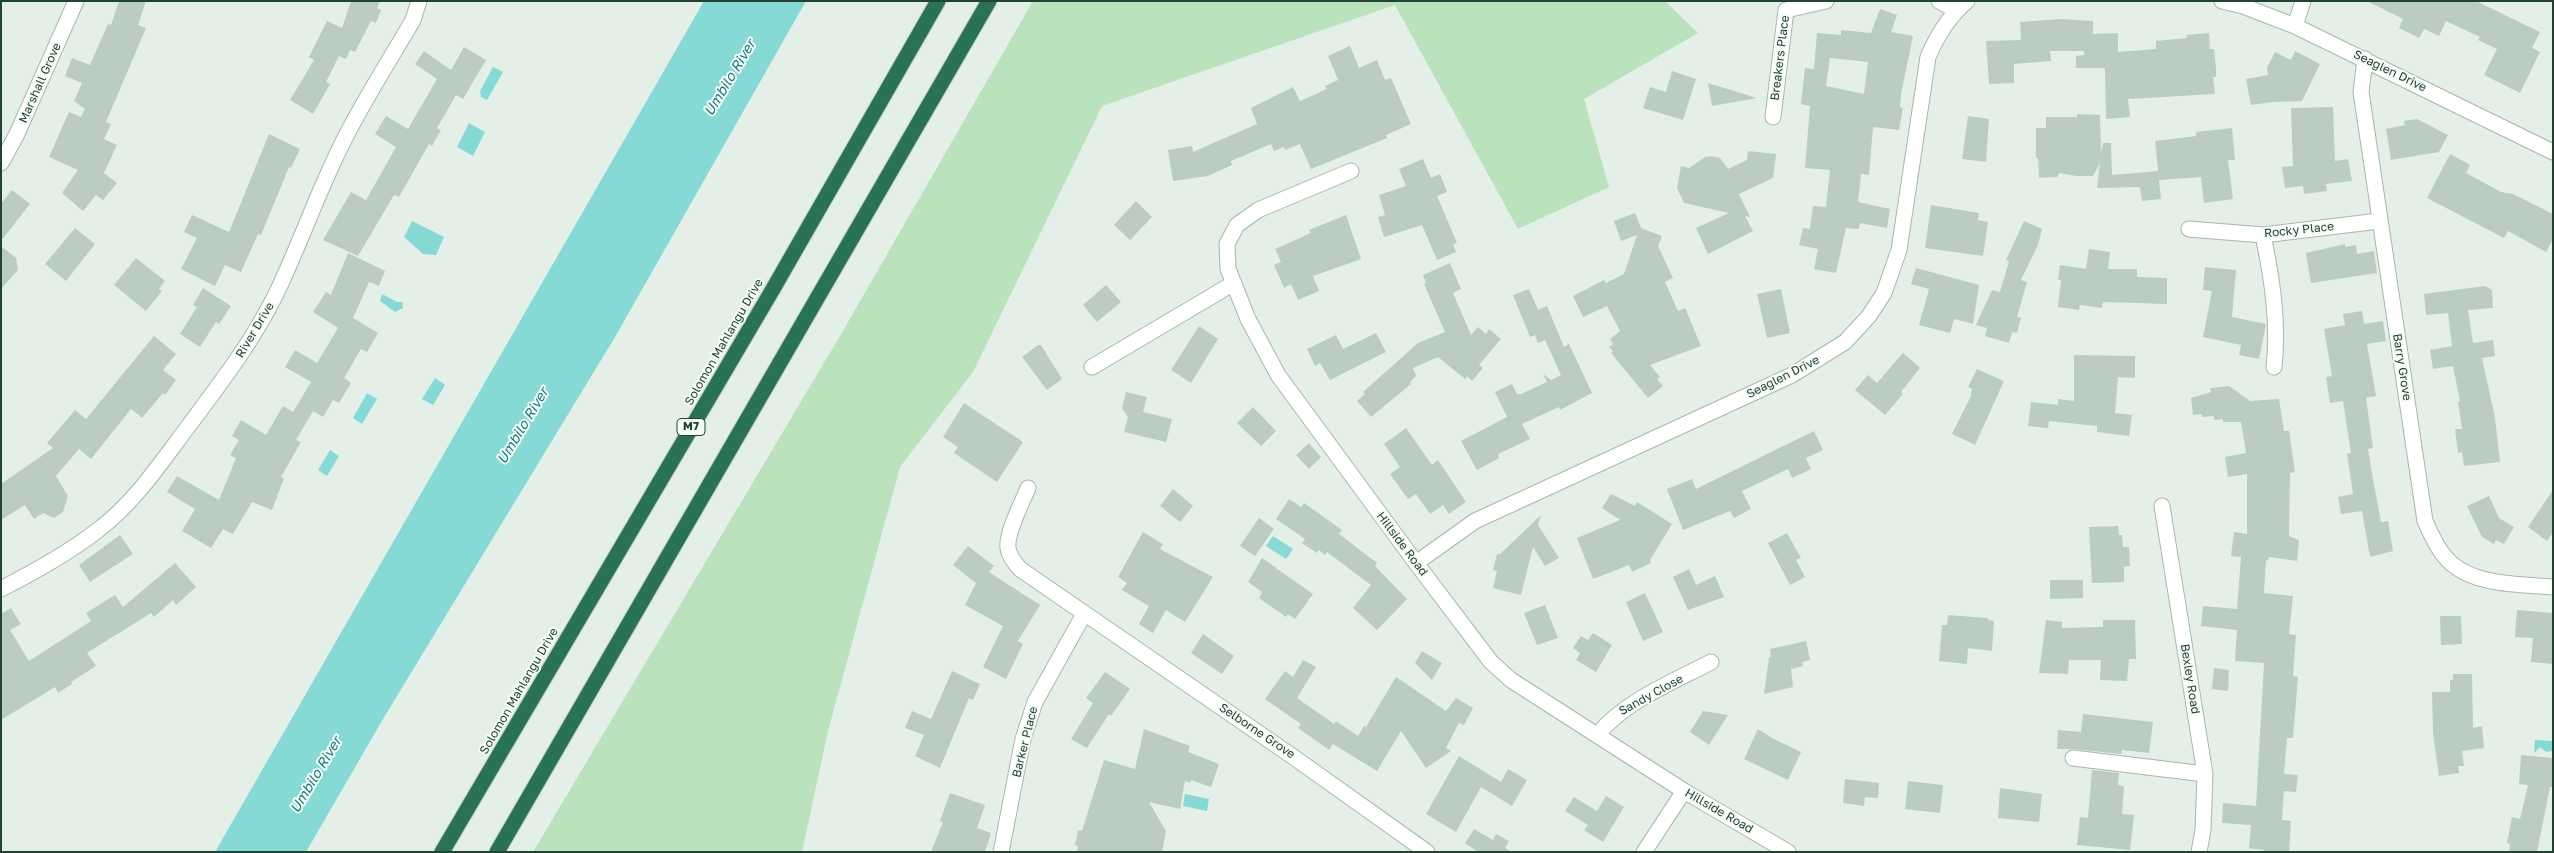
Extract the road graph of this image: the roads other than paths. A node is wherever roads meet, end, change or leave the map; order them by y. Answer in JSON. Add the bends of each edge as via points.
{"nodes":[{"id":1,"x":76,"y":1,"type":"edge"},
{"id":2,"x":419,"y":1,"type":"edge"},
{"id":3,"x":938,"y":1,"type":"edge"},
{"id":4,"x":989,"y":1,"type":"edge"},
{"id":5,"x":1826,"y":1,"type":"edge"},
{"id":6,"x":1939,"y":1,"type":"edge"},
{"id":7,"x":2222,"y":1,"type":"edge"},
{"id":8,"x":2303,"y":1,"type":"edge"},
{"id":9,"x":1962,"y":6,"type":"edge"},
{"id":10,"x":2295,"y":26,"type":"junction"},
{"id":11,"x":2365,"y":59,"type":"junction"},
{"id":12,"x":1773,"y":117,"type":"dead end"},
{"id":13,"x":2552,"y":147,"type":"edge"},
{"id":14,"x":1,"y":163,"type":"edge"},
{"id":15,"x":1351,"y":171,"type":"dead end"},
{"id":16,"x":2379,"y":221,"type":"junction"},
{"id":17,"x":2189,"y":229,"type":"dead end"},
{"id":18,"x":2264,"y":235,"type":"junction"},
{"id":19,"x":1234,"y":283,"type":"junction"},
{"id":20,"x":1092,"y":366,"type":"dead end"},
{"id":21,"x":2274,"y":367,"type":"dead end"},
{"id":22,"x":1028,"y":488,"type":"dead end"},
{"id":23,"x":2162,"y":506,"type":"dead end"},
{"id":24,"x":1416,"y":564,"type":"junction"},
{"id":25,"x":2553,"y":587,"type":"edge"},
{"id":26,"x":1,"y":589,"type":"edge"},
{"id":27,"x":1084,"y":614,"type":"junction"},
{"id":28,"x":1711,"y":662,"type":"dead end"},
{"id":29,"x":1598,"y":734,"type":"junction"},
{"id":30,"x":2072,"y":758,"type":"dead end"},
{"id":31,"x":2204,"y":774,"type":"junction"},
{"id":32,"x":1684,"y":791,"type":"junction"},
{"id":33,"x":442,"y":852,"type":"edge"},
{"id":34,"x":497,"y":852,"type":"edge"},
{"id":35,"x":1001,"y":852,"type":"edge"},
{"id":36,"x":1427,"y":852,"type":"edge"},
{"id":37,"x":1644,"y":852,"type":"edge"},
{"id":38,"x":1788,"y":852,"type":"edge"},
{"id":39,"x":2199,"y":852,"type":"edge"}],
"edges":[{"from":1,"to":14,"type":"street","name":"Marshall Grove"},
{"from":2,"to":26,"type":"street","name":"River Drive","via":[[413,20],[347,133],[255,336],[234,366],[145,484],[118,512],[98,531]]},
{"from":3,"to":33,"type":"highway","name":"Solomon Mahlangu Drive","number":"M7"},
{"from":4,"to":34,"type":"highway"},
{"from":5,"to":12,"type":"street","name":"Breakers Place","via":[[1786,10]]},
{"from":6,"to":9,"type":"street"},
{"from":7,"to":10,"type":"street","name":"Seaglen Drive"},
{"from":8,"to":10,"type":"street"},
{"from":9,"to":24,"type":"street","name":"Seaglen Drive","via":[[1935,40],[1928,57],[1899,250],[1884,293],[1869,316],[1845,342],[1792,375],[1475,521]]},
{"from":10,"to":11,"type":"street","name":"Seaglen Drive"},
{"from":11,"to":13,"type":"street","name":"Seaglen Drive"},
{"from":11,"to":16,"type":"street","name":"Barry Grove","via":[[2360,92]]},
{"from":15,"to":19,"type":"street","name":"Hillside Road","via":[[1258,210],[1237,225],[1227,244],[1228,269]]},
{"from":16,"to":18,"type":"street","name":"Rocky Place"},
{"from":16,"to":25,"type":"street","name":"Barry Grove","via":[[2425,521],[2437,546],[2452,564],[2467,574],[2491,581]]},
{"from":17,"to":18,"type":"street","name":"Rocky Place"},
{"from":18,"to":21,"type":"street","via":[[2277,340]]},
{"from":19,"to":20,"type":"street"},
{"from":19,"to":24,"type":"street","name":"Hillside Road","via":[[1262,348],[1278,375]]},
{"from":22,"to":27,"type":"street","name":"Selborne Grove","via":[[1010,533],[1008,548],[1013,560],[1020,569]]},
{"from":23,"to":31,"type":"street","name":"Bexley Road"},
{"from":24,"to":29,"type":"street","name":"Hillside Road","via":[[1498,668],[1527,691]]},
{"from":27,"to":35,"type":"street","name":"Barker Place","via":[[1035,702],[1023,739]]},
{"from":27,"to":36,"type":"street","name":"Selborne Grove"},
{"from":28,"to":29,"type":"street","name":"Sandy Close","via":[[1627,706]]},
{"from":29,"to":32,"type":"street","name":"Hillside Road"},
{"from":30,"to":31,"type":"street"},
{"from":31,"to":39,"type":"street","name":"Bexley Road","via":[[2203,830]]},
{"from":32,"to":37,"type":"street"},
{"from":32,"to":38,"type":"street","name":"Hillside Road"}]}
